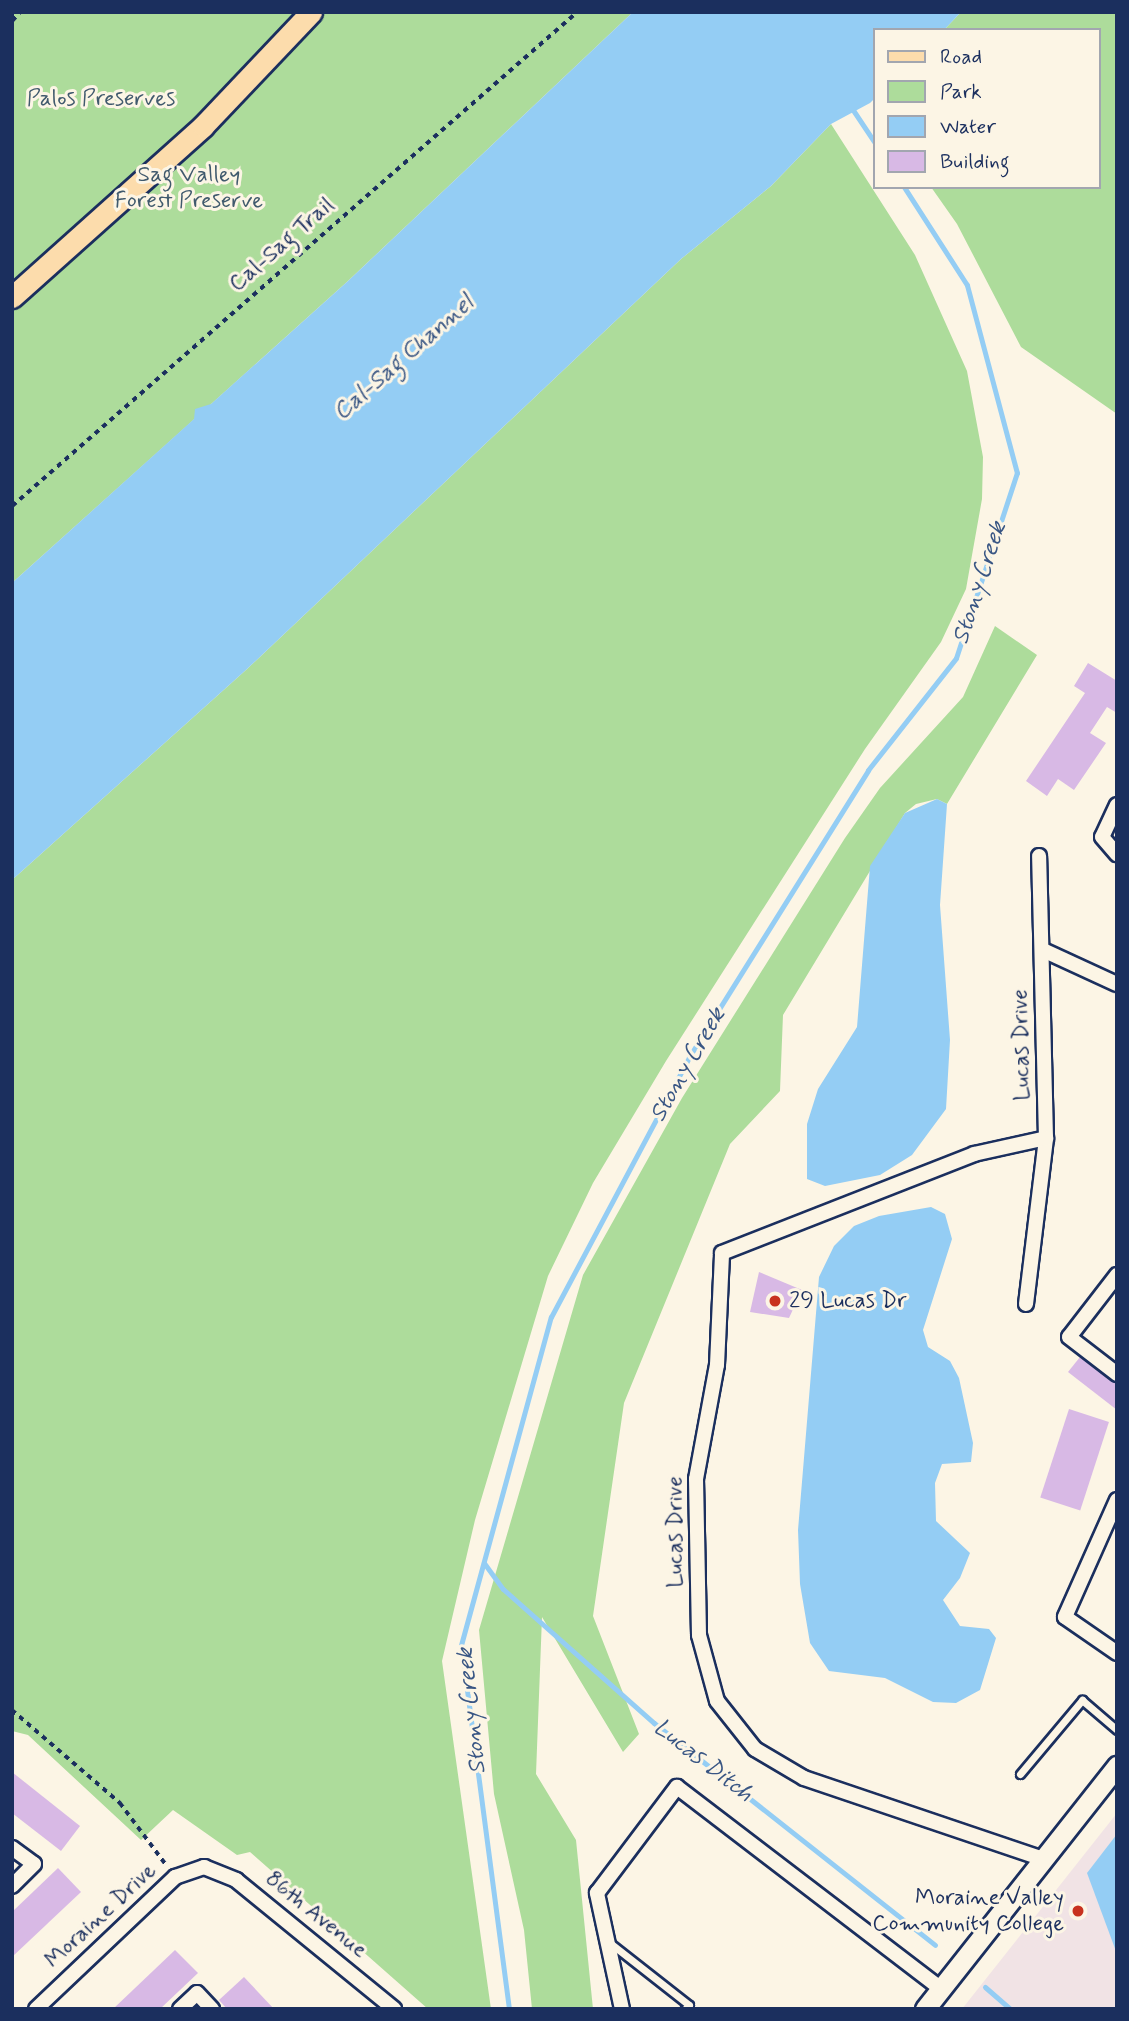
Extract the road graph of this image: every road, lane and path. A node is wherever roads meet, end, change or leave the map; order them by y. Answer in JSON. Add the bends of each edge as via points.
{"nodes":[{"id":1,"x":20,"y":12,"type":"edge"},
{"id":2,"x":311,"y":12,"type":"edge"},
{"id":3,"x":577,"y":12,"type":"edge"},
{"id":4,"x":12,"y":21,"type":"edge"},
{"id":5,"x":12,"y":297,"type":"edge"},
{"id":6,"x":12,"y":506,"type":"edge"},
{"id":7,"x":1117,"y":805,"type":"edge"},
{"id":8,"x":1117,"y":854,"type":"edge"},
{"id":9,"x":1039,"y":856,"type":"dead end"},
{"id":10,"x":1044,"y":950,"type":"junction"},
{"id":11,"x":1117,"y":984,"type":"edge"},
{"id":12,"x":1046,"y":1138,"type":"junction"},
{"id":13,"x":1117,"y":1275,"type":"edge"},
{"id":14,"x":1026,"y":1304,"type":"dead end"},
{"id":15,"x":1117,"y":1374,"type":"edge"},
{"id":16,"x":1117,"y":1500,"type":"edge"},
{"id":17,"x":1117,"y":1653,"type":"edge"},
{"id":18,"x":12,"y":1710,"type":"edge"},
{"id":19,"x":1117,"y":1730,"type":"edge"},
{"id":20,"x":1117,"y":1766,"type":"edge"},
{"id":21,"x":1020,"y":1774,"type":"dead end"},
{"id":22,"x":12,"y":1848,"type":"edge"},
{"id":23,"x":1043,"y":1860,"type":"junction"},
{"id":24,"x":204,"y":1867,"type":"joint"},
{"id":25,"x":175,"y":1877,"type":"junction"},
{"id":26,"x":12,"y":1886,"type":"edge"},
{"id":27,"x":607,"y":1941,"type":"junction"},
{"id":28,"x":941,"y":1989,"type":"junction"},
{"id":29,"x":388,"y":2007,"type":"edge"},
{"id":30,"x":36,"y":2009,"type":"edge"},
{"id":31,"x":180,"y":2009,"type":"edge"},
{"id":32,"x":212,"y":2009,"type":"edge"},
{"id":33,"x":622,"y":2009,"type":"edge"},
{"id":34,"x":685,"y":2009,"type":"edge"},
{"id":35,"x":925,"y":2009,"type":"edge"}],
"edges":[{"from":1,"to":4,"type":"path"},
{"from":2,"to":5,"type":"main road","via":[[203,126]]},
{"from":3,"to":6,"type":"path","name":"Cal-Sag Trail"},
{"from":7,"to":8,"type":"street","via":[[1102,837]]},
{"from":9,"to":10,"type":"street","name":"Lucas Drive"},
{"from":10,"to":11,"type":"street"},
{"from":10,"to":12,"type":"street","name":"Lucas Drive"},
{"from":12,"to":14,"type":"street","name":"Lucas Drive"},
{"from":12,"to":23,"type":"street","name":"Lucas Drive","via":[[974,1154],[722,1253],[717,1365],[696,1479],[699,1635],[717,1702],[755,1749],[804,1778]]},
{"from":13,"to":15,"type":"street","via":[[1069,1336]]},
{"from":16,"to":17,"type":"street","via":[[1065,1617]]},
{"from":18,"to":25,"type":"path","via":[[120,1803]]},
{"from":19,"to":21,"type":"lane","via":[[1082,1700]]},
{"from":20,"to":23,"type":"main road"},
{"from":22,"to":26,"type":"street","via":[[34,1864]]},
{"from":23,"to":28,"type":"main road"},
{"from":24,"to":25,"type":"street","name":"Moraine Drive"},
{"from":24,"to":29,"type":"street","name":"86th Avenue","via":[[236,1880]]},
{"from":25,"to":30,"type":"street","name":"Moraine Drive"},
{"from":27,"to":28,"type":"street","via":[[597,1893],[677,1787]]},
{"from":27,"to":33,"type":"street"},
{"from":27,"to":34,"type":"lane","via":[[689,2005]]},
{"from":28,"to":35,"type":"main road"},
{"from":31,"to":32,"type":"street","via":[[197,1993]]}]}
